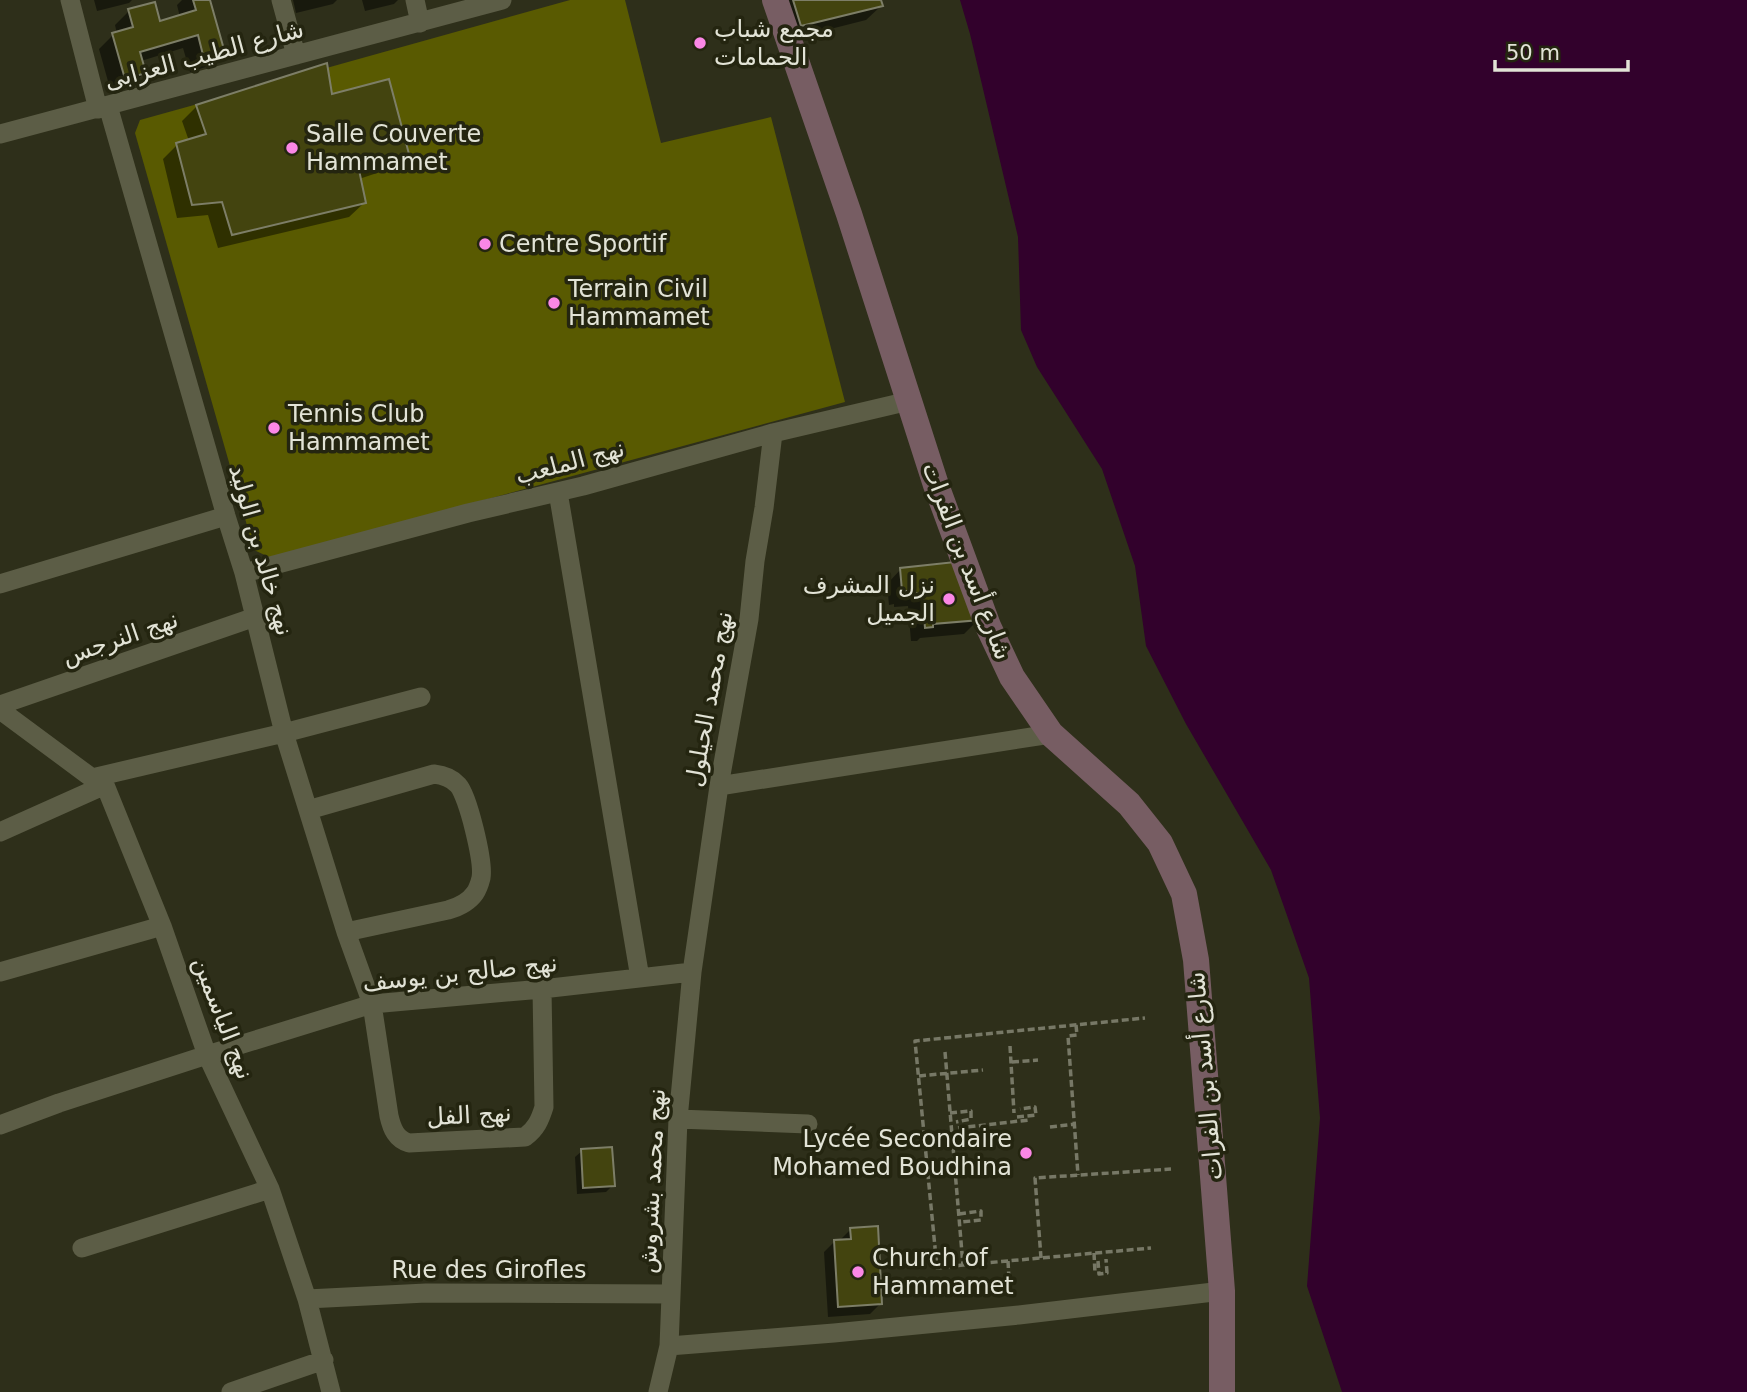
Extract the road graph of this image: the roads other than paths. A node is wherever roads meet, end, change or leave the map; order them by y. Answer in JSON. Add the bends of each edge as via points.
{"nodes":[{"id":1,"x":70,"y":0,"type":"edge"},
{"id":2,"x":281,"y":0,"type":"edge"},
{"id":3,"x":415,"y":0,"type":"edge"},
{"id":4,"x":502,"y":0,"type":"edge"},
{"id":5,"x":775,"y":0,"type":"edge"},
{"id":6,"x":420,"y":23,"type":"junction"},
{"id":7,"x":296,"y":55,"type":"junction"},
{"id":8,"x":103,"y":108,"type":"junction"},
{"id":9,"x":0,"y":134,"type":"edge"},
{"id":10,"x":909,"y":401,"type":"junction"},
{"id":11,"x":773,"y":433,"type":"junction"},
{"id":12,"x":558,"y":492,"type":"junction"},
{"id":13,"x":226,"y":516,"type":"junction"},
{"id":14,"x":244,"y":573,"type":"junction"},
{"id":15,"x":0,"y":584,"type":"edge"},
{"id":16,"x":255,"y":617,"type":"junction"},
{"id":17,"x":421,"y":696,"type":"dead end"},
{"id":18,"x":0,"y":708,"type":"edge"},
{"id":19,"x":284,"y":733,"type":"junction"},
{"id":20,"x":1051,"y":734,"type":"junction"},
{"id":21,"x":98,"y":782,"type":"junction"},
{"id":22,"x":719,"y":786,"type":"junction"},
{"id":23,"x":308,"y":810,"type":"junction"},
{"id":24,"x":0,"y":832,"type":"edge"},
{"id":25,"x":162,"y":926,"type":"junction"},
{"id":26,"x":346,"y":932,"type":"junction"},
{"id":27,"x":0,"y":972,"type":"edge"},
{"id":28,"x":692,"y":972,"type":"junction"},
{"id":29,"x":640,"y":978,"type":"junction"},
{"id":30,"x":542,"y":989,"type":"junction"},
{"id":31,"x":372,"y":1004,"type":"junction"},
{"id":32,"x":207,"y":1055,"type":"junction"},
{"id":33,"x":678,"y":1119,"type":"junction"},
{"id":34,"x":808,"y":1124,"type":"dead end"},
{"id":35,"x":0,"y":1125,"type":"edge"},
{"id":36,"x":270,"y":1188,"type":"junction"},
{"id":37,"x":82,"y":1248,"type":"dead end"},
{"id":38,"x":1222,"y":1291,"type":"junction"},
{"id":39,"x":671,"y":1294,"type":"junction"},
{"id":40,"x":307,"y":1299,"type":"junction"},
{"id":41,"x":669,"y":1346,"type":"junction"},
{"id":42,"x":324,"y":1360,"type":"junction"},
{"id":43,"x":231,"y":1392,"type":"edge"},
{"id":44,"x":331,"y":1392,"type":"edge"},
{"id":45,"x":658,"y":1392,"type":"edge"},
{"id":46,"x":1222,"y":1392,"type":"edge"}],
"edges":[{"from":1,"to":8,"type":"street","name":"نهج خالد بن الوليد"},
{"from":2,"to":7,"type":"street"},
{"from":3,"to":6,"type":"street"},
{"from":4,"to":6,"type":"street","name":"شارع الطيب العزابى"},
{"from":5,"to":10,"type":"street","name":"شارع أسد بن الفرات"},
{"from":6,"to":7,"type":"street","name":"شارع الطيب العزابى"},
{"from":7,"to":8,"type":"street","name":"شارع الطيب العزابى"},
{"from":8,"to":9,"type":"street","name":"شارع الطيب العزابى"},
{"from":8,"to":13,"type":"street","name":"نهج خالد بن الوليد"},
{"from":10,"to":11,"type":"street","name":"نهج الملعب"},
{"from":10,"to":20,"type":"street","name":"شارع أسد بن الفرات","via":[[988,626],[1012,677]]},
{"from":11,"to":12,"type":"street","name":"نهج الملعب"},
{"from":11,"to":22,"type":"street","name":"نهج محمد الحيلول","via":[[749,619]]},
{"from":12,"to":14,"type":"street","name":"نهج الملعب"},
{"from":12,"to":29,"type":"street"},
{"from":13,"to":14,"type":"street","name":"نهج خالد بن الوليد"},
{"from":13,"to":15,"type":"street"},
{"from":14,"to":16,"type":"street","name":"نهج خالد بن الوليد"},
{"from":16,"to":18,"type":"street","name":"نهج النرجس"},
{"from":16,"to":19,"type":"street","name":"نهج خالد بن الوليد"},
{"from":17,"to":19,"type":"street"},
{"from":18,"to":21,"type":"street"},
{"from":19,"to":21,"type":"street"},
{"from":19,"to":23,"type":"street","name":"نهج خالد بن الوليد"},
{"from":20,"to":22,"type":"street"},
{"from":20,"to":38,"type":"street","name":"شارع أسد بن الفرات","via":[[1129,804],[1160,843],[1184,894],[1196,960]]},
{"from":21,"to":24,"type":"street"},
{"from":21,"to":25,"type":"street","name":"نهج الياسمين"},
{"from":22,"to":28,"type":"street","name":"نهج محمد الحيلول"},
{"from":23,"to":26,"type":"street","name":"نهج خالد بن الوليد"},
{"from":23,"to":26,"type":"street","via":[[434,774],[456,782],[467,803],[481,862],[475,894],[448,910]]},
{"from":25,"to":27,"type":"street"},
{"from":25,"to":32,"type":"street","name":"نهج الياسمين"},
{"from":26,"to":31,"type":"street","name":"نهج خالد بن الوليد"},
{"from":28,"to":29,"type":"street","name":"نهج صالح بن يوسف"},
{"from":28,"to":33,"type":"street","name":"نهج محمد بشروش"},
{"from":29,"to":30,"type":"street","name":"نهج صالح بن يوسف"},
{"from":30,"to":31,"type":"street","name":"نهج صالح بن يوسف"},
{"from":30,"to":31,"type":"street","name":"نهج الفل","via":[[544,1107],[533,1131],[525,1137],[402,1141],[389,1116]]},
{"from":31,"to":32,"type":"street","name":"نهج صالح بن يوسف"},
{"from":32,"to":35,"type":"street","name":"نهج صالح بن يوسف"},
{"from":32,"to":36,"type":"street","name":"نهج الياسمين"},
{"from":33,"to":34,"type":"street"},
{"from":33,"to":39,"type":"street","name":"نهج محمد بشروش"},
{"from":36,"to":37,"type":"street"},
{"from":36,"to":40,"type":"street","name":"نهج الياسمين"},
{"from":38,"to":41,"type":"street","via":[[1019,1315]]},
{"from":38,"to":46,"type":"street","name":"شارع أسد بن الفرات"},
{"from":39,"to":40,"type":"street","name":"Rue des Girofles","via":[[426,1293]]},
{"from":39,"to":41,"type":"street","name":"نهج محمد بشروش"},
{"from":40,"to":42,"type":"street","name":"نهج الياسمين"},
{"from":41,"to":45,"type":"street","name":"نهج محمد بشروش"},
{"from":42,"to":43,"type":"street"},
{"from":42,"to":44,"type":"street","name":"نهج الياسمين"}]}
